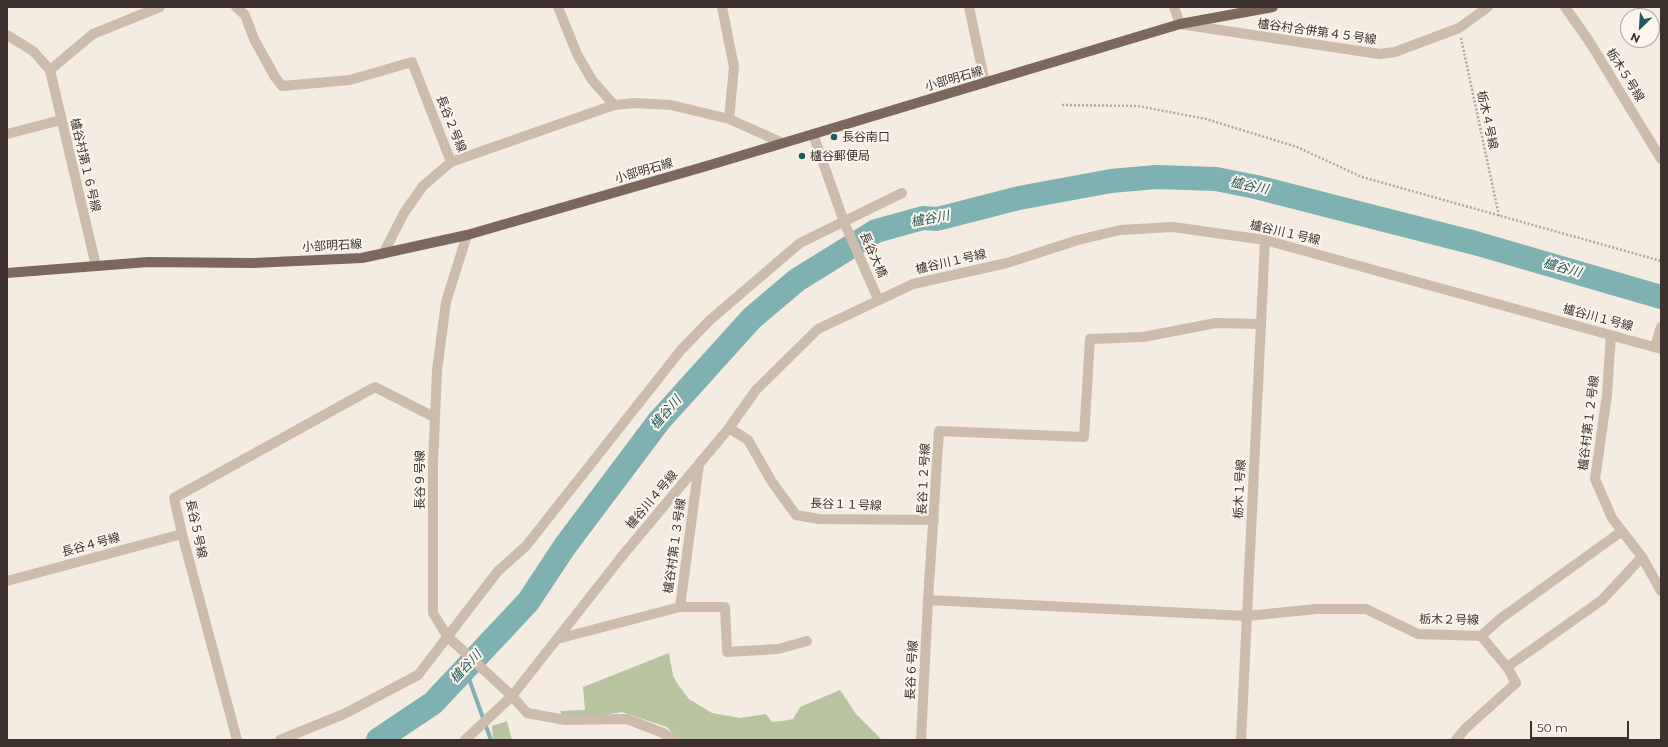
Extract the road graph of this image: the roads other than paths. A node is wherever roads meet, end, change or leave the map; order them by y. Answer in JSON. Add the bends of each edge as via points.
{"nodes":[{"id":1,"x":160,"y":7,"type":"edge"},
{"id":2,"x":236,"y":7,"type":"edge"},
{"id":3,"x":558,"y":7,"type":"edge"},
{"id":4,"x":722,"y":7,"type":"edge"},
{"id":5,"x":969,"y":7,"type":"edge"},
{"id":6,"x":1174,"y":7,"type":"edge"},
{"id":7,"x":1273,"y":7,"type":"edge"},
{"id":8,"x":1488,"y":7,"type":"edge"},
{"id":9,"x":1565,"y":7,"type":"edge"},
{"id":10,"x":1180,"y":24,"type":"junction"},
{"id":11,"x":7,"y":35,"type":"edge"},
{"id":12,"x":50,"y":70,"type":"junction"},
{"id":13,"x":985,"y":83,"type":"junction"},
{"id":14,"x":614,"y":105,"type":"junction"},
{"id":15,"x":729,"y":119,"type":"junction"},
{"id":16,"x":60,"y":120,"type":"junction"},
{"id":17,"x":7,"y":134,"type":"edge"},
{"id":18,"x":814,"y":134,"type":"junction"},
{"id":19,"x":783,"y":144,"type":"junction"},
{"id":20,"x":1661,"y":158,"type":"edge"},
{"id":21,"x":451,"y":162,"type":"junction"},
{"id":22,"x":902,"y":193,"type":"dead end"},
{"id":23,"x":844,"y":222,"type":"junction"},
{"id":24,"x":467,"y":235,"type":"junction"},
{"id":25,"x":1265,"y":240,"type":"junction"},
{"id":26,"x":382,"y":254,"type":"junction"},
{"id":27,"x":96,"y":266,"type":"junction"},
{"id":28,"x":7,"y":274,"type":"edge"},
{"id":29,"x":878,"y":299,"type":"junction"},
{"id":30,"x":1261,"y":324,"type":"junction"},
{"id":31,"x":1661,"y":327,"type":"edge"},
{"id":32,"x":1611,"y":335,"type":"junction"},
{"id":33,"x":1658,"y":348,"type":"edge"},
{"id":34,"x":434,"y":417,"type":"junction"},
{"id":35,"x":729,"y":428,"type":"junction"},
{"id":36,"x":699,"y":464,"type":"junction"},
{"id":37,"x":934,"y":520,"type":"junction"},
{"id":38,"x":1622,"y":530,"type":"junction"},
{"id":39,"x":182,"y":534,"type":"junction"},
{"id":40,"x":1642,"y":557,"type":"junction"},
{"id":41,"x":7,"y":581,"type":"edge"},
{"id":42,"x":1661,"y":591,"type":"edge"},
{"id":43,"x":928,"y":600,"type":"junction"},
{"id":44,"x":680,"y":607,"type":"junction"},
{"id":45,"x":1247,"y":616,"type":"junction"},
{"id":46,"x":447,"y":636,"type":"junction"},
{"id":47,"x":1481,"y":636,"type":"junction"},
{"id":48,"x":557,"y":639,"type":"junction"},
{"id":49,"x":807,"y":641,"type":"dead end"},
{"id":50,"x":1506,"y":667,"type":"junction"},
{"id":51,"x":512,"y":696,"type":"junction"},
{"id":52,"x":237,"y":740,"type":"edge"},
{"id":53,"x":280,"y":740,"type":"edge"},
{"id":54,"x":465,"y":740,"type":"edge"},
{"id":55,"x":674,"y":740,"type":"edge"},
{"id":56,"x":922,"y":740,"type":"edge"},
{"id":57,"x":1241,"y":740,"type":"edge"},
{"id":58,"x":1456,"y":740,"type":"edge"}],
"edges":[{"from":1,"to":12,"type":"street","via":[[93,34]]},
{"from":2,"to":21,"type":"street","name":"長谷２号線","via":[[245,15],[254,39],[282,86],[350,80],[412,62]]},
{"from":3,"to":14,"type":"street","via":[[577,54],[592,80]]},
{"from":4,"to":15,"type":"street","via":[[734,67]]},
{"from":5,"to":13,"type":"street"},
{"from":6,"to":10,"type":"street"},
{"from":7,"to":10,"type":"main road","name":"小部明石線"},
{"from":8,"to":10,"type":"street","name":"櫨谷村合併第４５号線","via":[[1459,28],[1395,52],[1379,54]]},
{"from":9,"to":20,"type":"street","name":"栃木５号線","via":[[1589,41]]},
{"from":10,"to":13,"type":"main road","name":"小部明石線"},
{"from":11,"to":12,"type":"street","via":[[33,51]]},
{"from":12,"to":16,"type":"street","name":"櫨谷村第１６号線"},
{"from":13,"to":18,"type":"main road","name":"小部明石線"},
{"from":14,"to":15,"type":"street","name":"長谷２号線","via":[[635,102],[671,105]]},
{"from":14,"to":21,"type":"street","name":"長谷２号線"},
{"from":15,"to":19,"type":"street","name":"長谷２号線"},
{"from":16,"to":17,"type":"street"},
{"from":16,"to":27,"type":"street","name":"櫨谷村第１６号線"},
{"from":18,"to":19,"type":"main road","name":"小部明石線"},
{"from":18,"to":23,"type":"street","name":"長谷大橋"},
{"from":19,"to":24,"type":"main road","name":"小部明石線"},
{"from":21,"to":26,"type":"street","via":[[422,186]]},
{"from":22,"to":23,"type":"street"},
{"from":23,"to":29,"type":"street","name":"長谷大橋"},
{"from":23,"to":46,"type":"street","via":[[800,243],[710,320],[681,350],[526,546],[498,571]]},
{"from":24,"to":26,"type":"main road","name":"小部明石線"},
{"from":24,"to":34,"type":"street","name":"長谷９号線","via":[[446,302]]},
{"from":25,"to":29,"type":"street","name":"櫨谷川１号線","via":[[1173,228],[1120,230],[1007,262],[913,284]]},
{"from":25,"to":30,"type":"street","name":"栃木１号線"},
{"from":25,"to":32,"type":"street","name":"櫨谷川１号線"},
{"from":26,"to":27,"type":"main road","name":"小部明石線","via":[[362,258],[253,263],[148,262]]},
{"from":27,"to":28,"type":"main road","name":"小部明石線"},
{"from":29,"to":35,"type":"street","name":"櫨谷川４号線","via":[[818,329],[756,390]]},
{"from":30,"to":37,"type":"street","name":"長谷１２号線","via":[[1216,323],[1144,338],[1090,339],[1084,437],[939,431]]},
{"from":30,"to":45,"type":"street","name":"栃木１号線"},
{"from":31,"to":33,"type":"street"},
{"from":32,"to":33,"type":"street","name":"櫨谷川１号線"},
{"from":32,"to":38,"type":"street","name":"櫨谷村第１２号線","via":[[1607,395],[1595,479],[1612,518]]},
{"from":34,"to":39,"type":"street","name":"長谷５号線","via":[[375,387],[174,498]]},
{"from":34,"to":46,"type":"street","name":"長谷９号線","via":[[433,613]]},
{"from":35,"to":36,"type":"street","name":"櫨谷川４号線"},
{"from":35,"to":37,"type":"street","name":"長谷１１号線","via":[[748,440],[772,482],[796,515],[819,519]]},
{"from":36,"to":44,"type":"street","name":"櫨谷村第１３号線"},
{"from":36,"to":48,"type":"street","name":"櫨谷川４号線"},
{"from":37,"to":43,"type":"street","name":"長谷１２号線"},
{"from":38,"to":40,"type":"street","name":"櫨谷村第１２号線"},
{"from":38,"to":47,"type":"street","name":"栃木２号線","via":[[1500,619]]},
{"from":39,"to":41,"type":"street","name":"長谷４号線"},
{"from":39,"to":52,"type":"street","name":"長谷５号線"},
{"from":40,"to":42,"type":"street","name":"櫨谷村第１２号線"},
{"from":40,"to":50,"type":"street","via":[[1602,600]]},
{"from":43,"to":45,"type":"street"},
{"from":43,"to":56,"type":"street","name":"長谷６号線"},
{"from":44,"to":48,"type":"street"},
{"from":44,"to":49,"type":"street","via":[[726,607],[727,652],[778,649]]},
{"from":45,"to":47,"type":"street","name":"栃木２号線","via":[[1316,609],[1366,609],[1418,634]]},
{"from":45,"to":57,"type":"street","name":"栃木１号線"},
{"from":46,"to":51,"type":"street","name":"長谷９号線"},
{"from":46,"to":53,"type":"street","via":[[418,675],[344,714]]},
{"from":47,"to":50,"type":"street"},
{"from":48,"to":51,"type":"street","name":"櫨谷川４号線"},
{"from":50,"to":58,"type":"street","via":[[1516,683]]},
{"from":51,"to":54,"type":"street","name":"櫨谷川４号線"},
{"from":51,"to":55,"type":"street","name":"長谷９号線","via":[[527,713],[565,720],[627,719]]}]}
